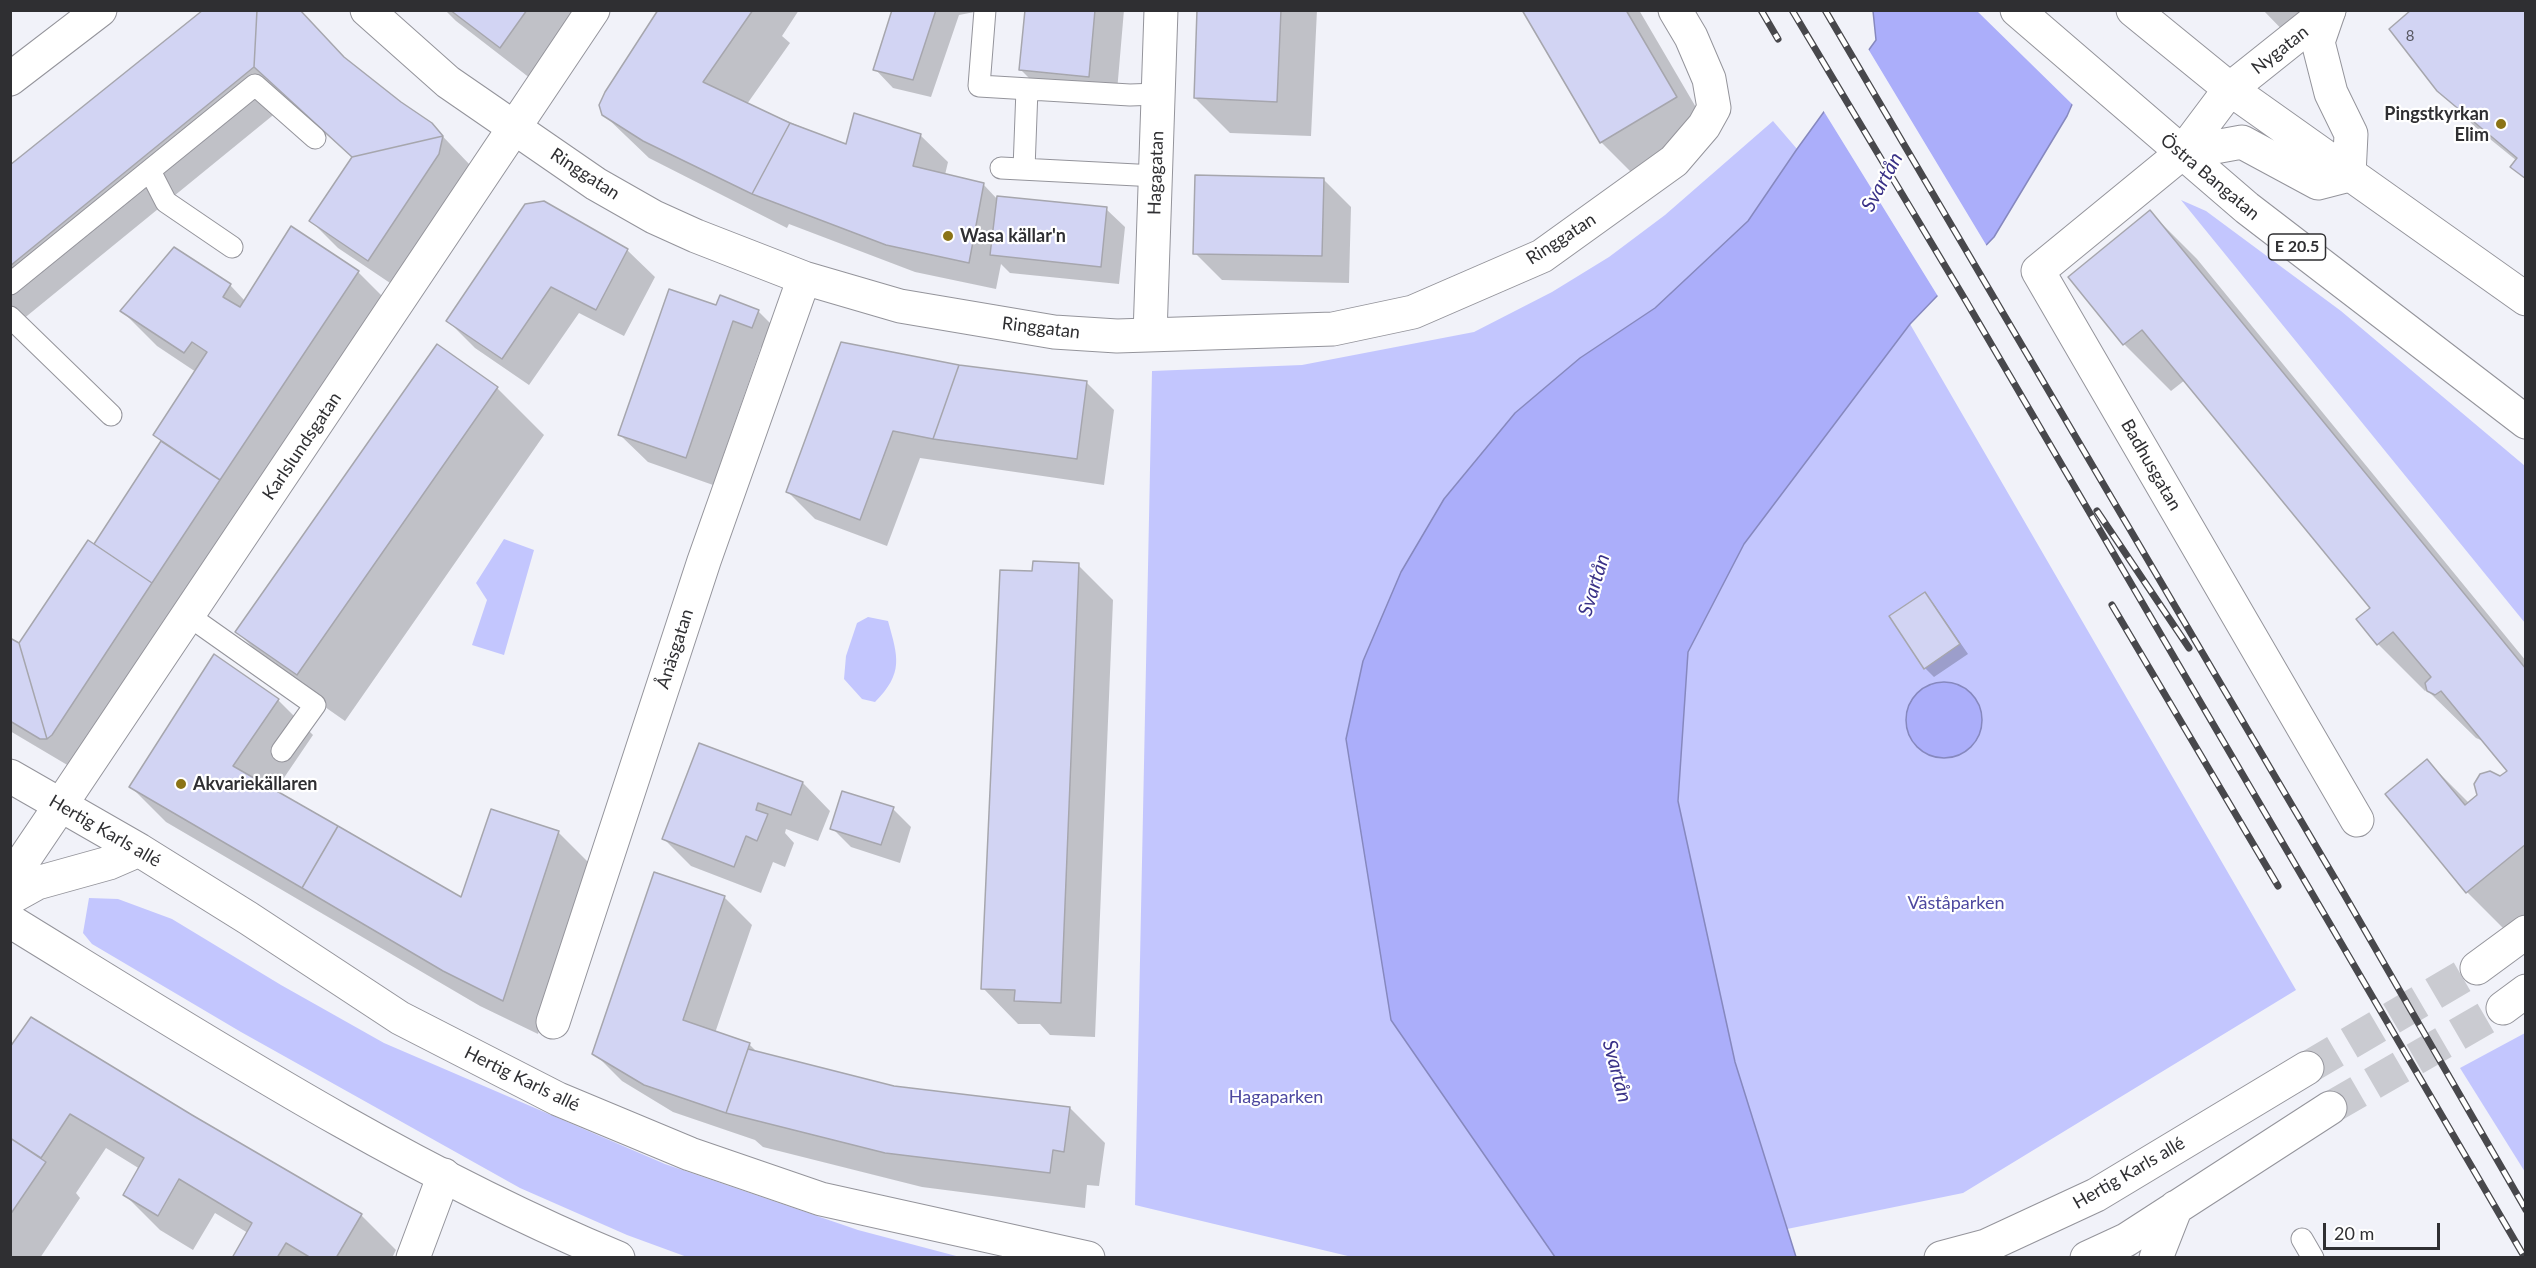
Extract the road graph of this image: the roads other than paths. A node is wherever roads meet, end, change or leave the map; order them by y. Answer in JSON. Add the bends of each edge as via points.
{"nodes":[{"id":1,"x":100,"y":10,"type":"edge"},
{"id":2,"x":367,"y":10,"type":"edge"},
{"id":3,"x":593,"y":10,"type":"edge"},
{"id":4,"x":985,"y":10,"type":"edge"},
{"id":5,"x":1161,"y":10,"type":"edge"},
{"id":6,"x":1675,"y":10,"type":"edge"},
{"id":7,"x":2017,"y":10,"type":"edge"},
{"id":8,"x":2133,"y":10,"type":"edge"},
{"id":9,"x":2329,"y":10,"type":"edge"},
{"id":10,"x":10,"y":79,"type":"edge"},
{"id":11,"x":1028,"y":89,"type":"junction"},
{"id":12,"x":2230,"y":89,"type":"junction"},
{"id":13,"x":1158,"y":94,"type":"junction"},
{"id":14,"x":515,"y":127,"type":"junction"},
{"id":15,"x":315,"y":138,"type":"dead end"},
{"id":16,"x":2182,"y":153,"type":"junction"},
{"id":17,"x":1000,"y":168,"type":"dead end"},
{"id":18,"x":1024,"y":169,"type":"junction"},
{"id":19,"x":150,"y":171,"type":"junction"},
{"id":20,"x":2349,"y":175,"type":"junction"},
{"id":21,"x":1156,"y":176,"type":"junction"},
{"id":22,"x":232,"y":247,"type":"dead end"},
{"id":23,"x":804,"y":278,"type":"junction"},
{"id":24,"x":10,"y":284,"type":"edge"},
{"id":25,"x":2526,"y":299,"type":"edge"},
{"id":26,"x":10,"y":318,"type":"edge"},
{"id":27,"x":1150,"y":336,"type":"junction"},
{"id":28,"x":111,"y":415,"type":"dead end"},
{"id":29,"x":2526,"y":422,"type":"edge"},
{"id":30,"x":189,"y":616,"type":"junction"},
{"id":31,"x":282,"y":751,"type":"dead end"},
{"id":32,"x":10,"y":776,"type":"edge"},
{"id":33,"x":60,"y":806,"type":"junction"},
{"id":34,"x":2357,"y":820,"type":"dead end"},
{"id":35,"x":10,"y":832,"type":"edge"},
{"id":36,"x":139,"y":850,"type":"junction"},
{"id":37,"x":10,"y":880,"type":"edge"},
{"id":38,"x":10,"y":898,"type":"edge"},
{"id":39,"x":10,"y":921,"type":"edge"},
{"id":40,"x":2526,"y":932,"type":"edge"},
{"id":41,"x":2477,"y":968,"type":"tunnel mouth"},
{"id":42,"x":553,"y":1022,"type":"dead end"},
{"id":43,"x":2307,"y":1068,"type":"tunnel mouth"},
{"id":44,"x":2330,"y":1108,"type":"tunnel mouth"},
{"id":45,"x":444,"y":1175,"type":"junction"},
{"id":46,"x":2176,"y":1208,"type":"junction"},
{"id":47,"x":2302,"y":1239,"type":"dead end"},
{"id":48,"x":2002,"y":1249,"type":"edge"},
{"id":49,"x":412,"y":1257,"type":"edge"},
{"id":50,"x":618,"y":1257,"type":"edge"},
{"id":51,"x":1088,"y":1257,"type":"edge"},
{"id":52,"x":1941,"y":1257,"type":"edge"},
{"id":53,"x":2087,"y":1257,"type":"edge"},
{"id":54,"x":2156,"y":1257,"type":"edge"},
{"id":55,"x":2313,"y":1257,"type":"edge"}],
"edges":[{"from":1,"to":10,"type":"street"},
{"from":2,"to":14,"type":"street","name":"Ringgatan","via":[[448,82]]},
{"from":3,"to":14,"type":"street","name":"Karlslundsgatan"},
{"from":4,"to":11,"type":"lane","via":[[979,86]]},
{"from":5,"to":13,"type":"street","name":"Hagagatan"},
{"from":6,"to":27,"type":"street","name":"Ringgatan","via":[[1709,79],[1714,108],[1674,161],[1542,256],[1413,312],[1333,329]]},
{"from":7,"to":16,"type":"street","name":"Östra Bangatan","number":"E 20.5"},
{"from":8,"to":12,"type":"street"},
{"from":9,"to":12,"type":"street","name":"Nygatan"},
{"from":9,"to":20,"type":"street","via":[[2318,42],[2331,93],[2351,134]]},
{"from":11,"to":13,"type":"lane"},
{"from":11,"to":18,"type":"lane"},
{"from":12,"to":16,"type":"street","name":"Nygatan"},
{"from":12,"to":20,"type":"street"},
{"from":13,"to":21,"type":"street","name":"Hagagatan"},
{"from":14,"to":23,"type":"street","name":"Ringgatan","via":[[596,184],[654,217]]},
{"from":14,"to":30,"type":"street","name":"Karlslundsgatan"},
{"from":15,"to":19,"type":"lane","via":[[255,85]]},
{"from":16,"to":20,"type":"street","via":[[2242,142],[2318,183]]},
{"from":16,"to":29,"type":"street","name":"Östra Bangatan","number":"E 20.5","via":[[2247,208]]},
{"from":16,"to":34,"type":"street","name":"Badhusgatan","via":[[2038,271]]},
{"from":17,"to":18,"type":"lane"},
{"from":18,"to":21,"type":"lane"},
{"from":19,"to":22,"type":"lane","via":[[166,202]]},
{"from":19,"to":24,"type":"lane"},
{"from":20,"to":25,"type":"street"},
{"from":21,"to":27,"type":"street","name":"Hagagatan"},
{"from":23,"to":27,"type":"street","name":"Ringgatan","via":[[900,306],[1054,332]]},
{"from":23,"to":42,"type":"street","name":"Ånäsgatan","via":[[704,561]]},
{"from":26,"to":28,"type":"lane"},
{"from":30,"to":31,"type":"lane","via":[[315,705]]},
{"from":30,"to":33,"type":"street","name":"Karlslundsgatan"},
{"from":32,"to":33,"type":"street","name":"Hertig Karls allé"},
{"from":33,"to":35,"type":"street","via":[[20,831]]},
{"from":33,"to":36,"type":"street","name":"Hertig Karls allé"},
{"from":33,"to":37,"type":"street","name":"Karlslundsgatan"},
{"from":36,"to":38,"type":"street","via":[[109,863],[37,883]]},
{"from":36,"to":51,"type":"street","name":"Hertig Karls allé","via":[[400,1018],[558,1100],[690,1154],[821,1199]]},
{"from":39,"to":45,"type":"street","via":[[223,1052]]},
{"from":40,"to":41,"type":"street"},
{"from":43,"to":48,"type":"street","name":"Hertig Karls allé"},
{"from":44,"to":46,"type":"street"},
{"from":45,"to":49,"type":"street"},
{"from":45,"to":50,"type":"street","via":[[552,1230]]},
{"from":46,"to":53,"type":"street","via":[[2126,1240]]},
{"from":46,"to":54,"type":"street"},
{"from":47,"to":55,"type":"lane"},
{"from":48,"to":52,"type":"street","name":"Hertig Karls allé"}]}
